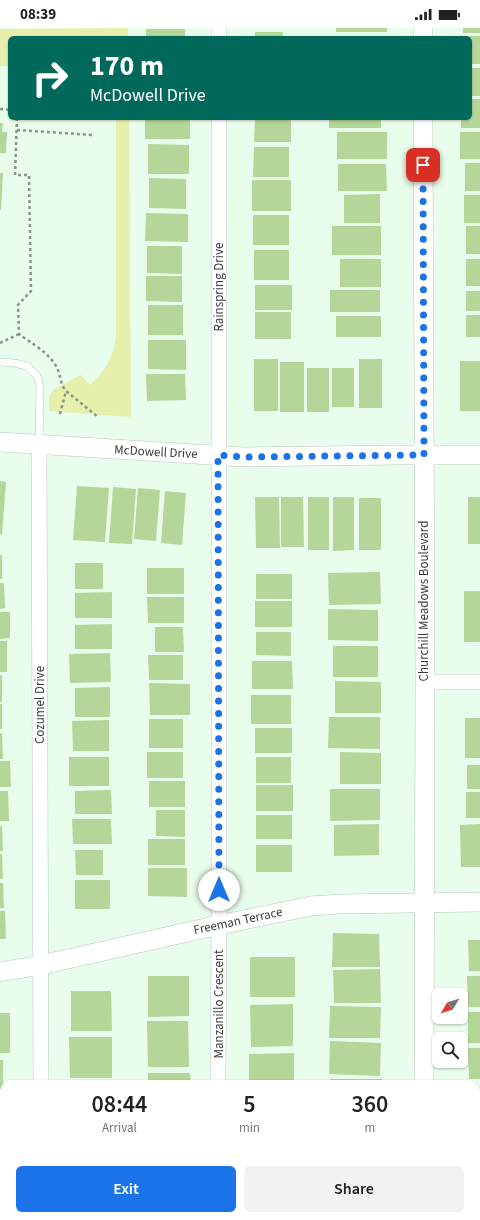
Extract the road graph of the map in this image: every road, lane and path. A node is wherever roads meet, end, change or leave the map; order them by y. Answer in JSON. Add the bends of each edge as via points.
{"nodes":[{"id":1,"x":17,"y":120,"type":"edge"},
{"id":2,"x":219,"y":120,"type":"edge"},
{"id":3,"x":423,"y":120,"type":"edge"},
{"id":4,"x":16,"y":130,"type":"junction"},
{"id":5,"x":93,"y":135,"type":"dead end"},
{"id":6,"x":19,"y":334,"type":"junction"},
{"id":7,"x":0,"y":343,"type":"edge"},
{"id":8,"x":0,"y":362,"type":"edge"},
{"id":9,"x":66,"y":392,"type":"junction"},
{"id":10,"x":60,"y":414,"type":"dead end"},
{"id":11,"x":98,"y":417,"type":"dead end"},
{"id":12,"x":0,"y":442,"type":"edge"},
{"id":13,"x":39,"y":445,"type":"junction"},
{"id":14,"x":218,"y":455,"type":"junction"},
{"id":15,"x":424,"y":455,"type":"junction"},
{"id":16,"x":480,"y":455,"type":"edge"},
{"id":17,"x":425,"y":682,"type":"junction"},
{"id":18,"x":480,"y":682,"type":"edge"},
{"id":19,"x":424,"y":902,"type":"junction"},
{"id":20,"x":480,"y":902,"type":"edge"},
{"id":21,"x":219,"y":925,"type":"junction"},
{"id":22,"x":41,"y":965,"type":"junction"},
{"id":23,"x":0,"y":972,"type":"edge"},
{"id":24,"x":41,"y":1080,"type":"edge"},
{"id":25,"x":218,"y":1080,"type":"edge"},
{"id":26,"x":424,"y":1080,"type":"edge"}],
"edges":[{"from":1,"to":4,"type":"path"},
{"from":2,"to":14,"type":"street","name":"Rainspring Drive"},
{"from":3,"to":15,"type":"street","name":"Churchill Meadows Boulevard"},
{"from":4,"to":5,"type":"path"},
{"from":4,"to":6,"type":"path","via":[[15,175],[29,175],[31,291],[18,305]]},
{"from":6,"to":7,"type":"path"},
{"from":6,"to":9,"type":"path","via":[[47,354],[57,367]]},
{"from":8,"to":13,"type":"lane","via":[[27,366],[37,376],[40,386]]},
{"from":9,"to":10,"type":"path"},
{"from":9,"to":11,"type":"path"},
{"from":12,"to":13,"type":"street","name":"McDowell Drive"},
{"from":13,"to":14,"type":"street","name":"McDowell Drive"},
{"from":13,"to":22,"type":"street","name":"Cozumel Drive"},
{"from":14,"to":15,"type":"street","name":"McDowell Drive"},
{"from":14,"to":21,"type":"street","name":"Rainspring Drive"},
{"from":15,"to":16,"type":"street","name":"McDowell Drive"},
{"from":15,"to":17,"type":"street","name":"Churchill Meadows Boulevard"},
{"from":17,"to":18,"type":"street"},
{"from":17,"to":19,"type":"street","name":"Churchill Meadows Boulevard"},
{"from":19,"to":20,"type":"street","name":"Freeman Terrace"},
{"from":19,"to":21,"type":"street","name":"Freeman Terrace","via":[[311,906]]},
{"from":19,"to":26,"type":"street","name":"Churchill Meadows Boulevard"},
{"from":21,"to":22,"type":"street","name":"Freeman Terrace"},
{"from":21,"to":25,"type":"street","name":"Manzanillo Crescent"},
{"from":22,"to":23,"type":"street","name":"Freeman Terrace"},
{"from":22,"to":24,"type":"street"}]}
